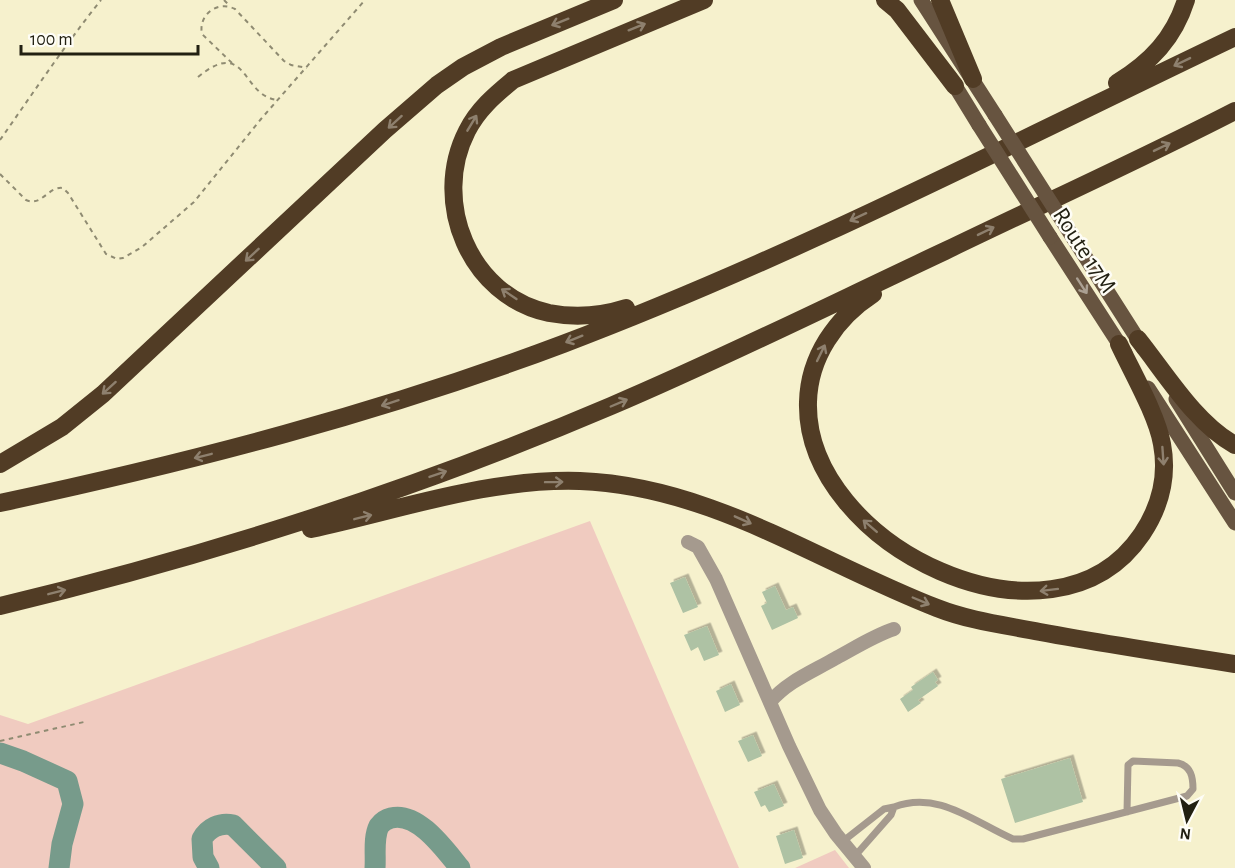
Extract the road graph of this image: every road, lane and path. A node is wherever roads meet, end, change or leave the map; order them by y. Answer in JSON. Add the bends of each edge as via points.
{"nodes":[{"id":1,"x":101,"y":0,"type":"edge"},
{"id":2,"x":224,"y":0,"type":"edge"},
{"id":3,"x":365,"y":0,"type":"edge"},
{"id":4,"x":614,"y":0,"type":"edge"},
{"id":5,"x":704,"y":0,"type":"edge"},
{"id":6,"x":885,"y":0,"type":"edge"},
{"id":7,"x":901,"y":0,"type":"edge"},
{"id":8,"x":921,"y":0,"type":"edge"},
{"id":9,"x":940,"y":0,"type":"edge"},
{"id":10,"x":1186,"y":0,"type":"edge"},
{"id":11,"x":230,"y":6,"type":"junction"},
{"id":12,"x":1235,"y":37,"type":"edge"},
{"id":13,"x":232,"y":63,"type":"junction"},
{"id":14,"x":307,"y":68,"type":"junction"},
{"id":15,"x":198,"y":76,"type":"dead end"},
{"id":16,"x":973,"y":80,"type":"junction"},
{"id":17,"x":955,"y":86,"type":"junction"},
{"id":18,"x":278,"y":100,"type":"junction"},
{"id":19,"x":1235,"y":111,"type":"edge"},
{"id":20,"x":1045,"y":128,"type":"junction"},
{"id":21,"x":0,"y":140,"type":"edge"},
{"id":22,"x":0,"y":174,"type":"edge"},
{"id":23,"x":933,"y":256,"type":"junction"},
{"id":24,"x":726,"y":277,"type":"junction"},
{"id":25,"x":1138,"y":339,"type":"junction"},
{"id":26,"x":1119,"y":344,"type":"junction"},
{"id":27,"x":1235,"y":445,"type":"edge"},
{"id":28,"x":0,"y":464,"type":"edge"},
{"id":29,"x":1235,"y":493,"type":"edge"},
{"id":30,"x":0,"y":503,"type":"edge"},
{"id":31,"x":1235,"y":523,"type":"edge"},
{"id":32,"x":688,"y":542,"type":"dead end"},
{"id":33,"x":183,"y":558,"type":"junction"},
{"id":34,"x":0,"y":606,"type":"edge"},
{"id":35,"x":894,"y":629,"type":"dead end"},
{"id":36,"x":1235,"y":664,"type":"edge"},
{"id":37,"x":770,"y":702,"type":"junction"},
{"id":38,"x":84,"y":722,"type":"dead end"},
{"id":39,"x":0,"y":741,"type":"edge"},
{"id":40,"x":894,"y":807,"type":"junction"},
{"id":41,"x":1127,"y":812,"type":"junction"},
{"id":42,"x":842,"y":842,"type":"junction"},
{"id":43,"x":854,"y":857,"type":"junction"},
{"id":44,"x":864,"y":868,"type":"edge"}],
"edges":[{"from":1,"to":21,"type":"path","via":[[61,50]]},
{"from":2,"to":11,"type":"path"},
{"from":3,"to":14,"type":"path"},
{"from":4,"to":28,"type":"highway","one_way":true,"via":[[501,47],[437,85],[103,394],[62,427]]},
{"from":24,"to":5,"type":"highway","one_way":true,"via":[[613,312],[591,316],[547,313],[510,296],[484,273],[461,236],[453,198],[456,163],[467,130],[488,102],[513,80]]},
{"from":6,"to":17,"type":"highway"},
{"from":7,"to":17,"type":"main road","name":"Route 17M"},
{"from":8,"to":16,"type":"main road","name":"Route 17M"},
{"from":9,"to":16,"type":"highway"},
{"from":10,"to":20,"type":"highway","via":[[1173,31],[1149,61]]},
{"from":11,"to":13,"type":"path","via":[[214,8],[200,27],[206,39]]},
{"from":11,"to":14,"type":"path","via":[[284,61]]},
{"from":12,"to":20,"type":"highway","one_way":true},
{"from":13,"to":15,"type":"path","via":[[220,63]]},
{"from":13,"to":18,"type":"path","via":[[264,96]]},
{"from":14,"to":18,"type":"path"},
{"from":16,"to":25,"type":"main road","name":"Route 17M","bridge":true},
{"from":17,"to":26,"type":"main road","name":"Route 17M","one_way":true,"bridge":true},
{"from":18,"to":22,"type":"path","via":[[185,210],[123,258],[106,254],[63,188],[55,188],[42,199],[30,202]]},
{"from":23,"to":19,"type":"highway","one_way":true},
{"from":20,"to":24,"type":"highway","one_way":true},
{"from":26,"to":23,"type":"highway","one_way":true,"via":[[1158,426],[1164,458],[1161,493],[1136,543],[1108,569],[1072,586],[1050,590],[986,585],[932,567],[896,547],[844,499],[819,460],[808,413],[811,378],[822,348],[834,330],[864,300]]},
{"from":33,"to":23,"type":"highway","one_way":true,"via":[[311,518],[518,444],[699,368]]},
{"from":24,"to":30,"type":"highway","one_way":true,"via":[[563,344],[334,421],[169,465]]},
{"from":25,"to":27,"type":"highway","via":[[1198,415]]},
{"from":25,"to":29,"type":"main road","name":"Route 17M"},
{"from":26,"to":31,"type":"main road","name":"Route 17M"},
{"from":32,"to":37,"type":"street","via":[[698,548],[716,579]]},
{"from":34,"to":33,"type":"highway","one_way":true},
{"from":33,"to":36,"type":"highway","one_way":true,"via":[[484,489],[531,482],[605,483],[657,491],[733,515],[958,615]]},
{"from":35,"to":37,"type":"street","via":[[799,677]]},
{"from":37,"to":42,"type":"street","via":[[820,810]]},
{"from":38,"to":39,"type":"path"},
{"from":40,"to":41,"type":"lane","via":[[907,802],[931,802],[1013,839]]},
{"from":40,"to":42,"type":"lane","via":[[884,809]]},
{"from":40,"to":43,"type":"lane"},
{"from":41,"to":41,"type":"lane","via":[[1187,796],[1193,789],[1189,769],[1178,763],[1133,761],[1128,765]]},
{"from":42,"to":43,"type":"street"},
{"from":43,"to":44,"type":"street"}]}
